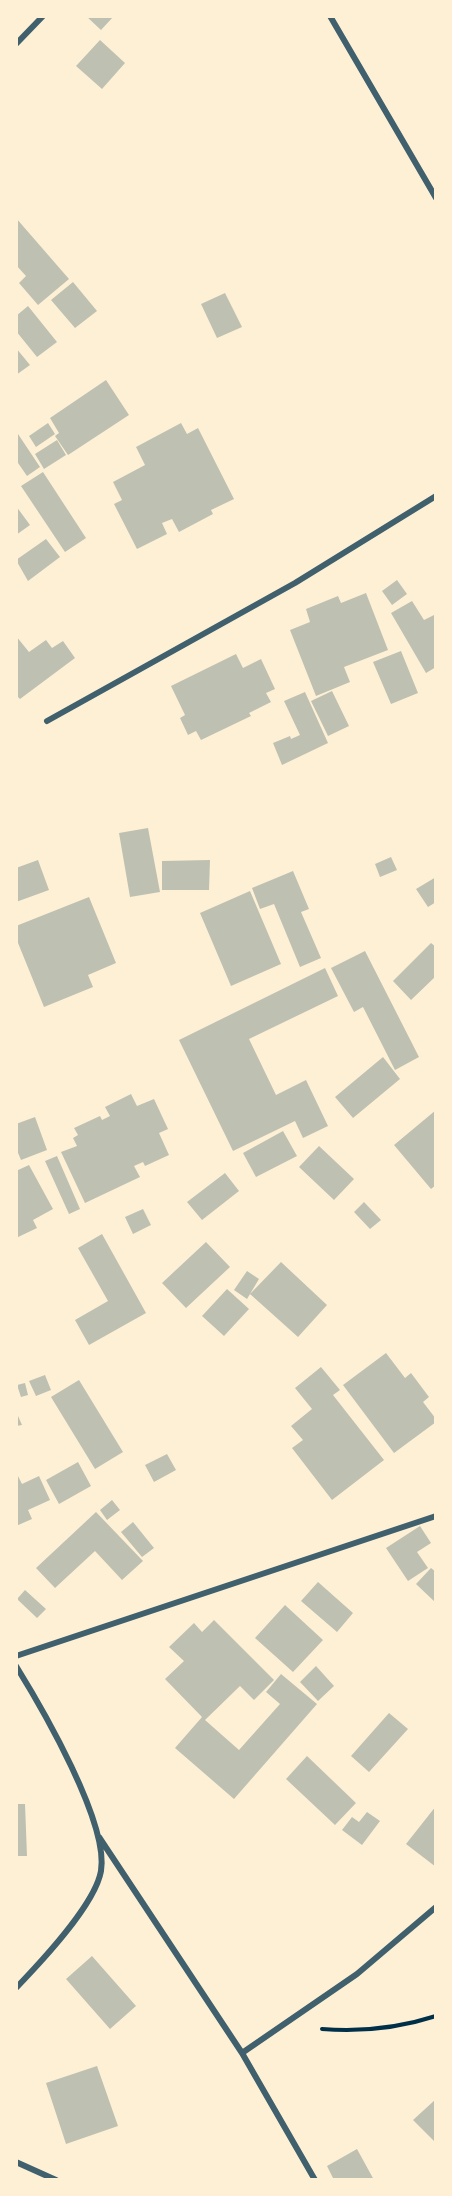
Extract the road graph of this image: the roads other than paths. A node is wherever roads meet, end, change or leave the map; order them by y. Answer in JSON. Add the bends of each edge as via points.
{"nodes":[{"id":1,"x":43,"y":16,"type":"edge"},
{"id":2,"x":330,"y":16,"type":"edge"},
{"id":3,"x":16,"y":44,"type":"edge"},
{"id":4,"x":435,"y":198,"type":"edge"},
{"id":5,"x":435,"y":496,"type":"edge"},
{"id":6,"x":47,"y":721,"type":"dead end"},
{"id":7,"x":435,"y":1516,"type":"edge"},
{"id":8,"x":16,"y":1656,"type":"edge"},
{"id":9,"x":16,"y":1666,"type":"edge"},
{"id":10,"x":99,"y":1837,"type":"junction"},
{"id":11,"x":435,"y":1907,"type":"edge"},
{"id":12,"x":16,"y":1988,"type":"edge"},
{"id":13,"x":242,"y":2053,"type":"junction"},
{"id":14,"x":16,"y":2162,"type":"edge"},
{"id":15,"x":56,"y":2180,"type":"edge"},
{"id":16,"x":315,"y":2180,"type":"edge"}],
"edges":[{"from":1,"to":3,"type":"street"},
{"from":2,"to":4,"type":"street"},
{"from":5,"to":6,"type":"street","via":[[286,589]]},
{"from":7,"to":8,"type":"street"},
{"from":9,"to":10,"type":"street","via":[[60,1745]]},
{"from":10,"to":12,"type":"street","via":[[101,1869],[96,1887],[86,1905]]},
{"from":10,"to":13,"type":"street"},
{"from":11,"to":13,"type":"street","via":[[357,1974]]},
{"from":13,"to":16,"type":"street"},
{"from":14,"to":15,"type":"street"}]}
